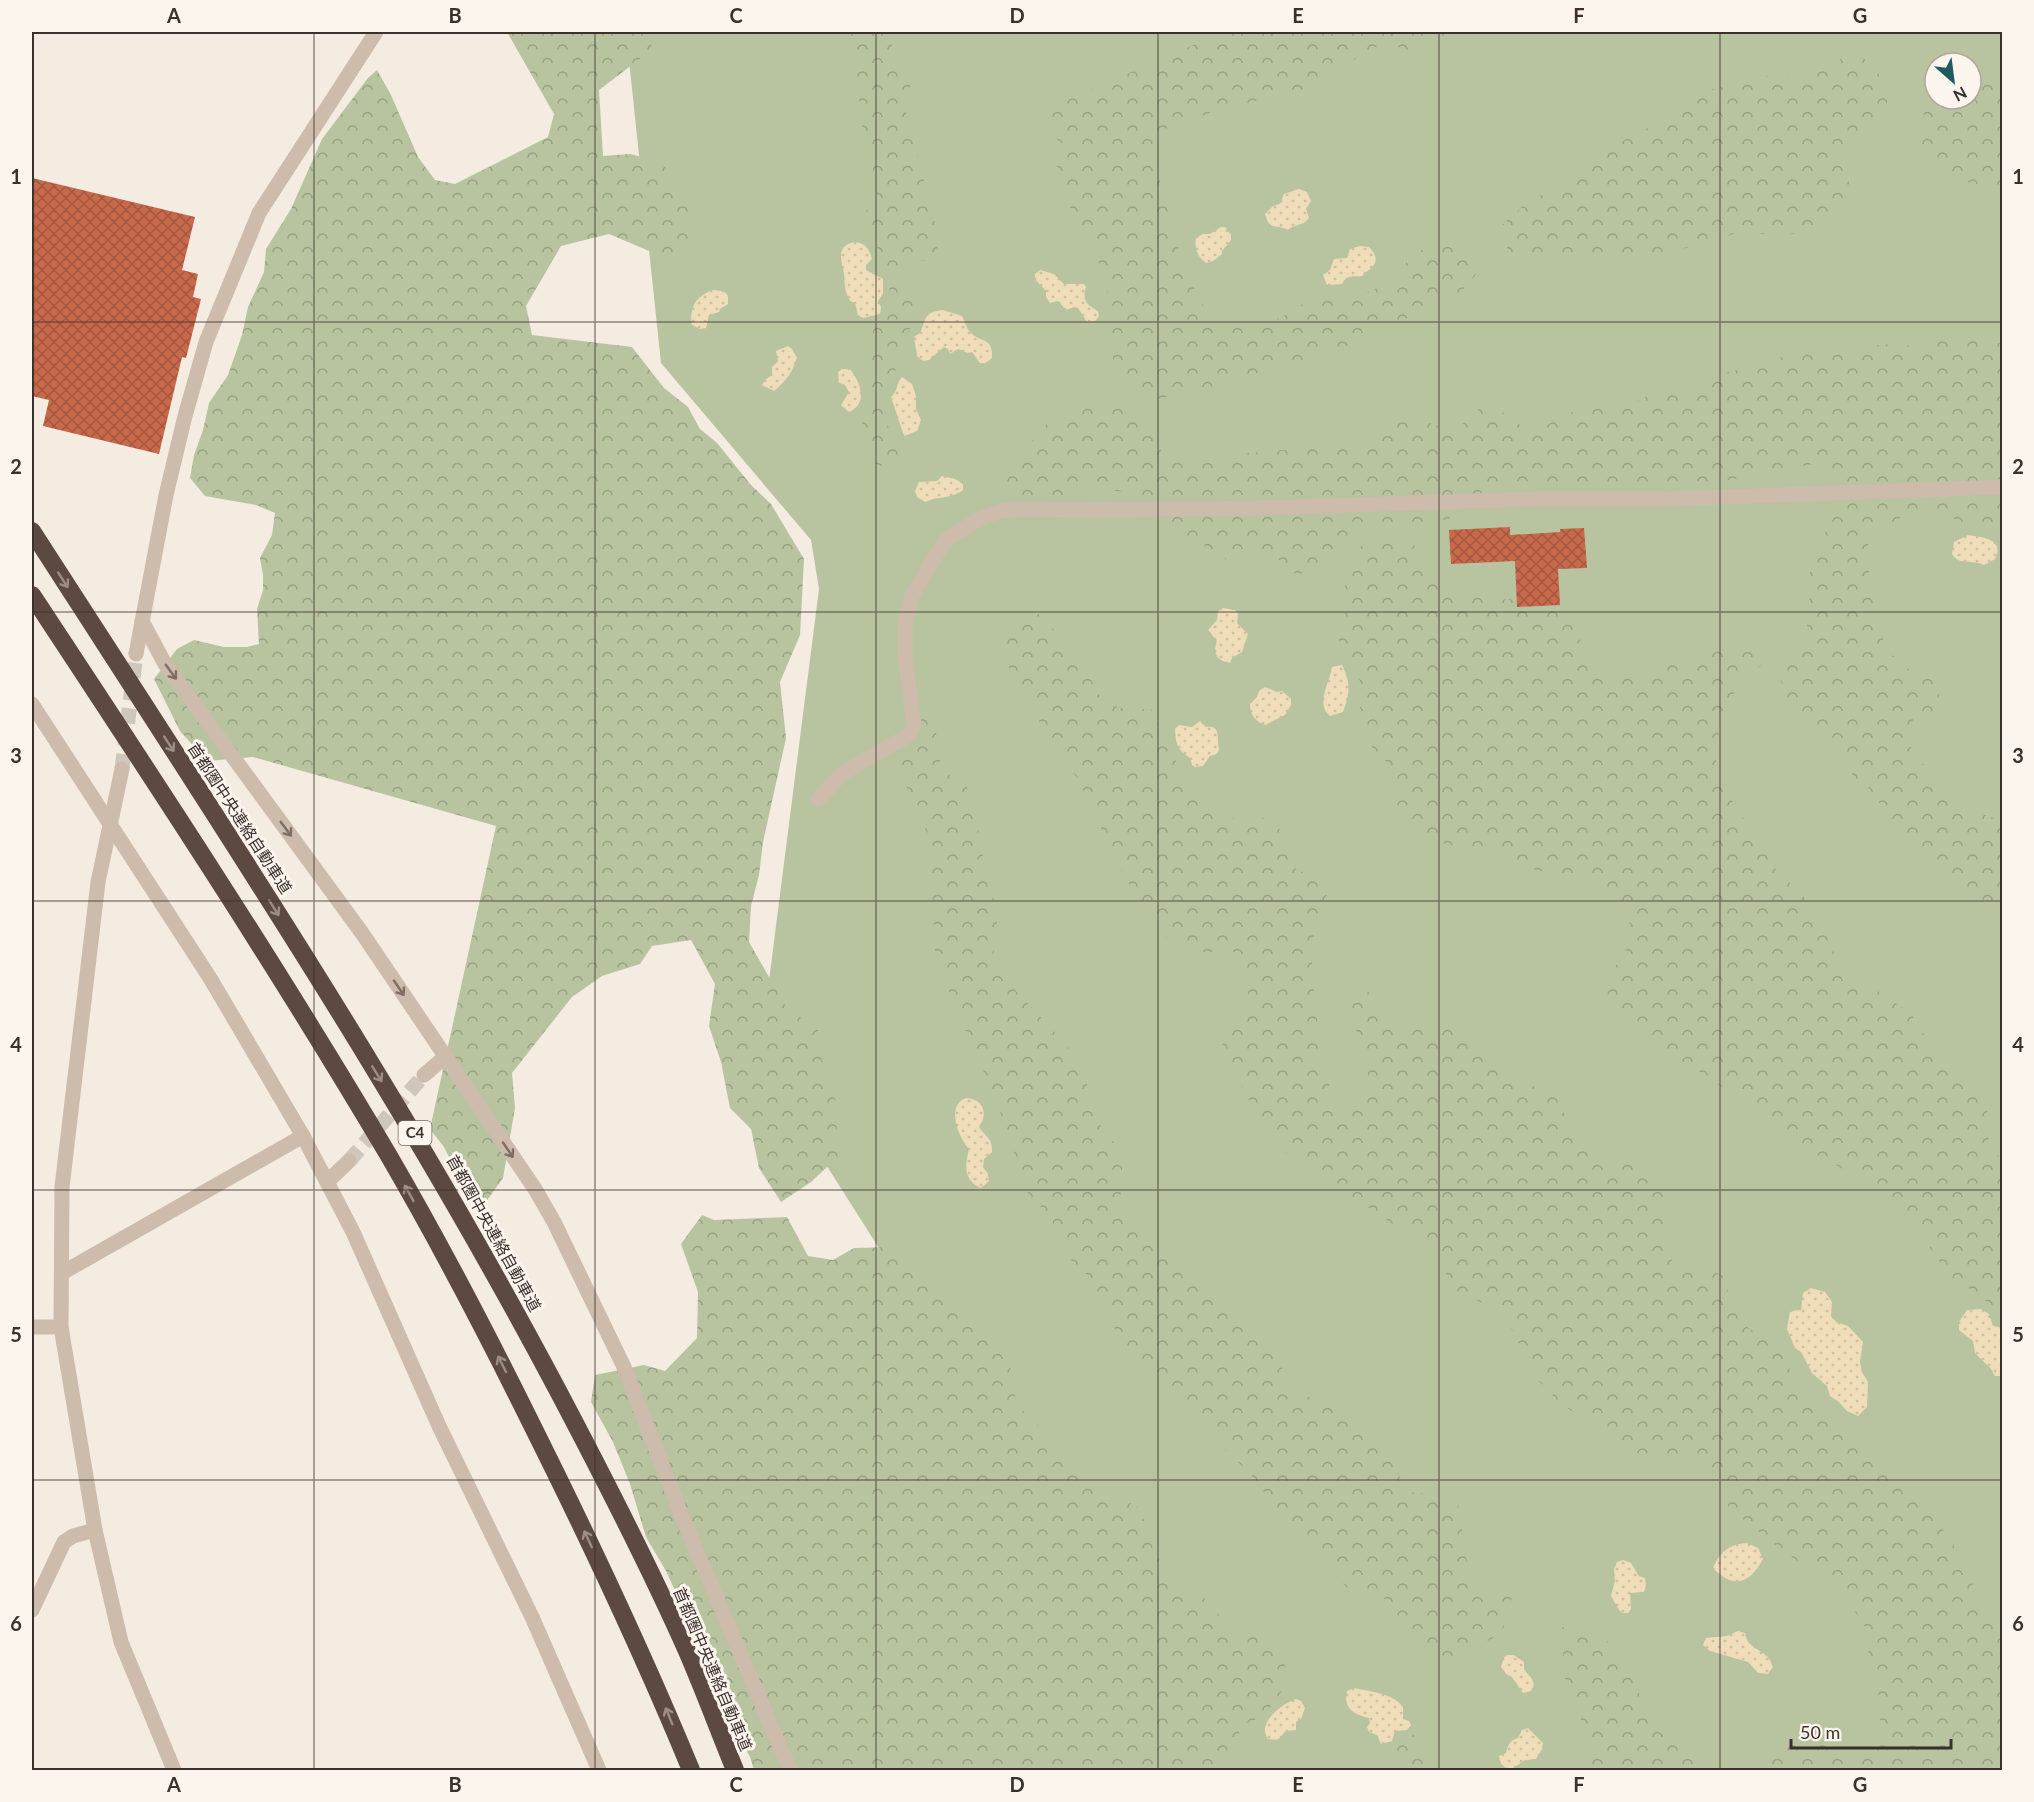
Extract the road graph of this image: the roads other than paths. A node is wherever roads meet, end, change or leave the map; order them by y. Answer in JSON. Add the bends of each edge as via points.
{"nodes":[{"id":1,"x":376,"y":32,"type":"edge"},
{"id":2,"x":2002,"y":487,"type":"edge"},
{"id":3,"x":32,"y":531,"type":"edge"},
{"id":4,"x":32,"y":595,"type":"edge"},
{"id":5,"x":142,"y":621,"type":"junction"},
{"id":6,"x":136,"y":654,"type":"tunnel mouth"},
{"id":7,"x":32,"y":704,"type":"edge"},
{"id":8,"x":122,"y":769,"type":"tunnel mouth"},
{"id":9,"x":818,"y":799,"type":"dead end"},
{"id":10,"x":110,"y":826,"type":"junction"},
{"id":11,"x":445,"y":1057,"type":"junction"},
{"id":12,"x":424,"y":1075,"type":"tunnel mouth"},
{"id":13,"x":303,"y":1136,"type":"junction"},
{"id":14,"x":349,"y":1161,"type":"tunnel mouth"},
{"id":15,"x":327,"y":1182,"type":"junction"},
{"id":16,"x":62,"y":1273,"type":"junction"},
{"id":17,"x":62,"y":1327,"type":"junction"},
{"id":18,"x":32,"y":1328,"type":"edge"},
{"id":19,"x":95,"y":1530,"type":"junction"},
{"id":20,"x":32,"y":1610,"type":"edge"},
{"id":21,"x":174,"y":1770,"type":"edge"},
{"id":22,"x":599,"y":1770,"type":"edge"},
{"id":23,"x":691,"y":1770,"type":"edge"},
{"id":24,"x":735,"y":1770,"type":"edge"},
{"id":25,"x":790,"y":1770,"type":"edge"}],
"edges":[{"from":1,"to":5,"type":"street","via":[[259,213],[206,342],[166,495]]},
{"from":2,"to":9,"type":"street","via":[[1667,499],[1001,511],[945,540],[912,595],[905,624],[914,725],[909,735],[843,773]]},
{"from":3,"to":24,"type":"highway","name":"首都圏中央連絡自動車道","number":"C4","one_way":true,"via":[[413,1131],[512,1304],[603,1474],[686,1650]]},
{"from":23,"to":4,"type":"highway","number":"C4","one_way":true,"via":[[566,1491],[479,1319],[389,1157],[205,858]]},
{"from":5,"to":6,"type":"street"},
{"from":5,"to":11,"type":"street","one_way":true,"via":[[165,664],[362,933]]},
{"from":7,"to":10,"type":"street"},
{"from":8,"to":10,"type":"street"},
{"from":10,"to":13,"type":"street","via":[[159,896]]},
{"from":10,"to":16,"type":"street","via":[[98,882],[62,1187]]},
{"from":11,"to":12,"type":"street"},
{"from":11,"to":25,"type":"street","one_way":true,"via":[[554,1222],[624,1367],[683,1519]]},
{"from":13,"to":15,"type":"street"},
{"from":13,"to":16,"type":"street"},
{"from":14,"to":15,"type":"street"},
{"from":15,"to":22,"type":"street","via":[[532,1617]]},
{"from":16,"to":17,"type":"street"},
{"from":17,"to":18,"type":"street"},
{"from":17,"to":19,"type":"street"},
{"from":19,"to":20,"type":"street","via":[[64,1542]]},
{"from":19,"to":21,"type":"street","via":[[121,1642]]}]}
